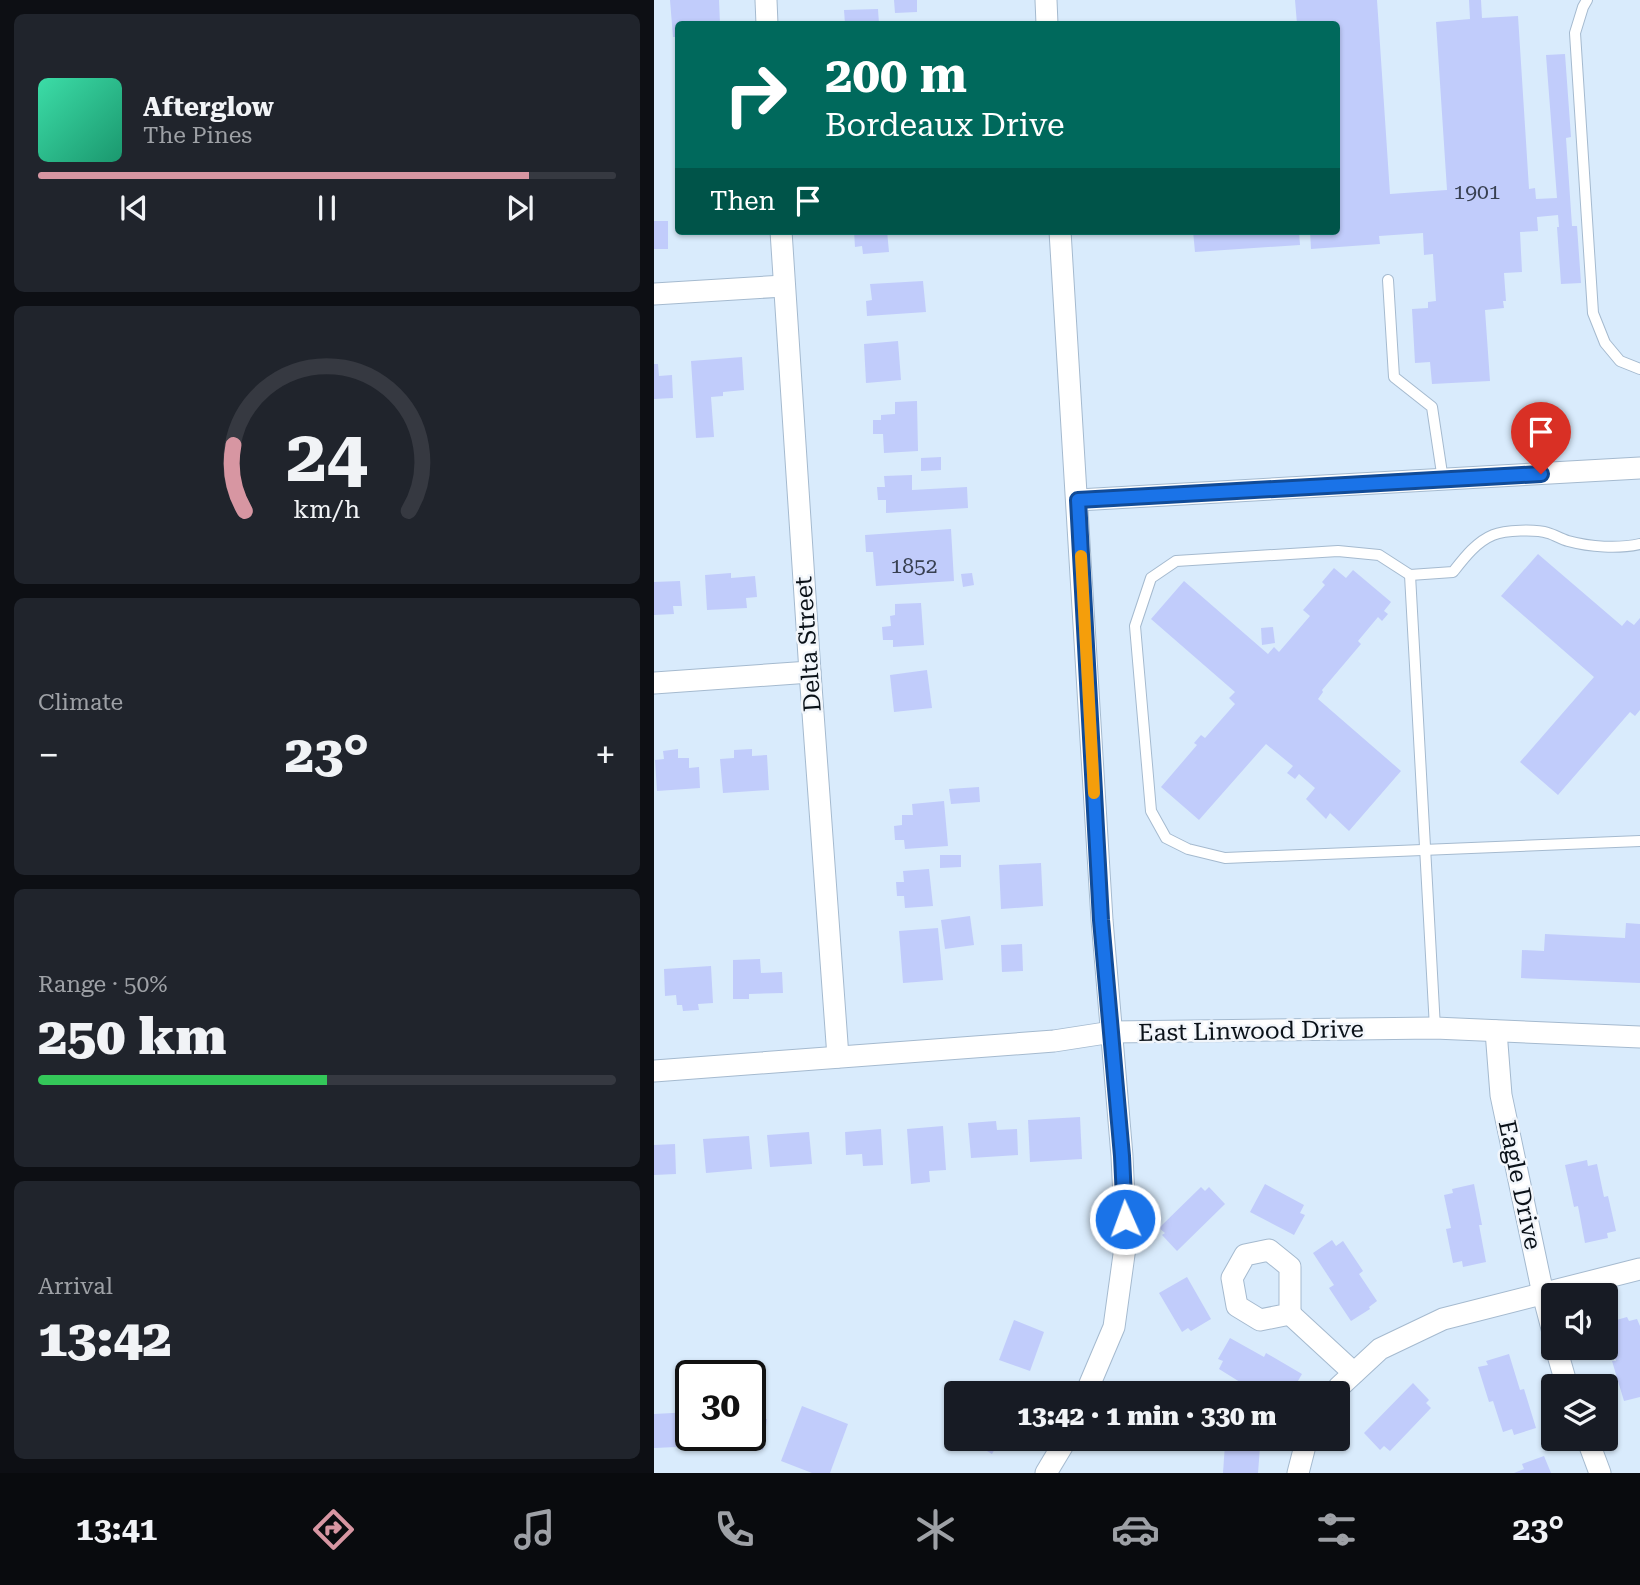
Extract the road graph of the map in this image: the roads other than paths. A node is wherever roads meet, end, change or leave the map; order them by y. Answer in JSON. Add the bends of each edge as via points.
{"nodes":[{"id":1,"x":765,"y":0,"type":"edge"},
{"id":2,"x":1046,"y":0,"type":"edge"},
{"id":3,"x":1587,"y":0,"type":"edge"},
{"id":4,"x":767,"y":21,"type":"edge"},
{"id":5,"x":1047,"y":21,"type":"edge"},
{"id":6,"x":781,"y":235,"type":"edge"},
{"id":7,"x":1060,"y":235,"type":"edge"},
{"id":8,"x":1388,"y":280,"type":"dead end"},
{"id":9,"x":784,"y":286,"type":"junction"},
{"id":10,"x":654,"y":294,"type":"edge"},
{"id":11,"x":1639,"y":369,"type":"edge"},
{"id":12,"x":1639,"y":468,"type":"edge"},
{"id":13,"x":1443,"y":480,"type":"junction"},
{"id":14,"x":1078,"y":500,"type":"junction"},
{"id":15,"x":1639,"y":544,"type":"edge"},
{"id":16,"x":1410,"y":575,"type":"junction"},
{"id":17,"x":810,"y":672,"type":"junction"},
{"id":18,"x":654,"y":683,"type":"edge"},
{"id":19,"x":1639,"y":841,"type":"edge"},
{"id":20,"x":1426,"y":850,"type":"junction"},
{"id":21,"x":1435,"y":1028,"type":"junction"},
{"id":22,"x":1496,"y":1031,"type":"junction"},
{"id":23,"x":1112,"y":1032,"type":"junction"},
{"id":24,"x":1639,"y":1037,"type":"edge"},
{"id":25,"x":838,"y":1057,"type":"junction"},
{"id":26,"x":654,"y":1071,"type":"edge"},
{"id":27,"x":1639,"y":1269,"type":"edge"},
{"id":28,"x":1585,"y":1283,"type":"edge"},
{"id":29,"x":1541,"y":1285,"type":"edge"},
{"id":30,"x":1541,"y":1294,"type":"edge"},
{"id":31,"x":1290,"y":1314,"type":"dead end"},
{"id":32,"x":1354,"y":1373,"type":"junction"},
{"id":33,"x":1091,"y":1381,"type":"edge"},
{"id":34,"x":1345,"y":1381,"type":"edge"},
{"id":35,"x":1059,"y":1451,"type":"edge"},
{"id":36,"x":1304,"y":1451,"type":"edge"},
{"id":37,"x":1592,"y":1451,"type":"edge"},
{"id":38,"x":1046,"y":1473,"type":"edge"},
{"id":39,"x":1298,"y":1473,"type":"edge"},
{"id":40,"x":1600,"y":1473,"type":"edge"}],
"edges":[{"from":1,"to":4,"type":"street"},
{"from":2,"to":5,"type":"street"},
{"from":3,"to":11,"type":"lane","via":[[1576,33],[1593,313],[1619,361]]},
{"from":6,"to":9,"type":"street","name":"Delta Street"},
{"from":7,"to":14,"type":"street"},
{"from":8,"to":13,"type":"lane","via":[[1394,377],[1432,407]]},
{"from":9,"to":10,"type":"street"},
{"from":9,"to":17,"type":"street","name":"Delta Street"},
{"from":12,"to":13,"type":"street"},
{"from":13,"to":14,"type":"street"},
{"from":14,"to":23,"type":"street","via":[[1101,920]]},
{"from":15,"to":16,"type":"lane","via":[[1596,546],[1545,532],[1515,531],[1494,535],[1469,552],[1453,572]]},
{"from":16,"to":20,"type":"lane"},
{"from":16,"to":20,"type":"lane","via":[[1379,555],[1338,551],[1176,561],[1152,578],[1135,626],[1151,811],[1166,838],[1225,858]]},
{"from":17,"to":18,"type":"street"},
{"from":17,"to":25,"type":"street","name":"Delta Street"},
{"from":19,"to":20,"type":"lane"},
{"from":20,"to":21,"type":"lane"},
{"from":21,"to":22,"type":"street","name":"East Linwood Drive"},
{"from":21,"to":23,"type":"street","name":"East Linwood Drive"},
{"from":22,"to":24,"type":"street","name":"East Linwood Drive"},
{"from":22,"to":29,"type":"street","name":"Eagle Drive","via":[[1501,1096]]},
{"from":23,"to":25,"type":"street","name":"East Linwood Drive","via":[[1054,1041]]},
{"from":23,"to":33,"type":"street","via":[[1126,1240],[1114,1327]]},
{"from":25,"to":26,"type":"street","name":"East Linwood Drive"},
{"from":27,"to":28,"type":"street"},
{"from":30,"to":32,"type":"street","via":[[1443,1319],[1380,1349]]},
{"from":31,"to":32,"type":"street"},
{"from":32,"to":34,"type":"street"},
{"from":35,"to":38,"type":"street"},
{"from":36,"to":39,"type":"street"},
{"from":37,"to":40,"type":"street"}]}
